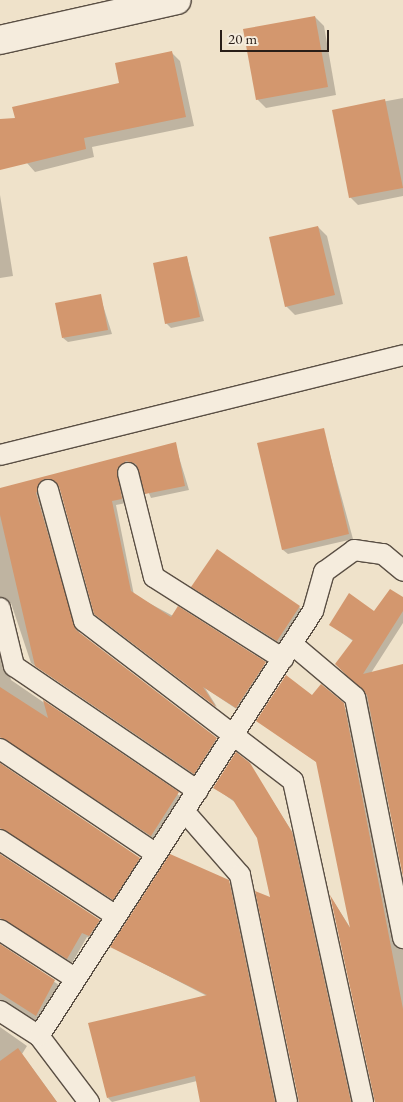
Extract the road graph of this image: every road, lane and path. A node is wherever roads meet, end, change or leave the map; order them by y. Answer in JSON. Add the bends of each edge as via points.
{"nodes":[{"id":1,"x":177,"y":0,"type":"edge"},
{"id":2,"x":0,"y":40,"type":"edge"},
{"id":3,"x":403,"y":355,"type":"edge"},
{"id":4,"x":0,"y":456,"type":"edge"},
{"id":5,"x":128,"y":473,"type":"dead end"},
{"id":6,"x":48,"y":490,"type":"dead end"},
{"id":7,"x":403,"y":571,"type":"edge"},
{"id":8,"x":0,"y":608,"type":"edge"},
{"id":9,"x":288,"y":651,"type":"junction"},
{"id":10,"x":234,"y":734,"type":"junction"},
{"id":11,"x":0,"y":749,"type":"edge"},
{"id":12,"x":198,"y":791,"type":"junction"},
{"id":13,"x":184,"y":811,"type":"junction"},
{"id":14,"x":0,"y":840,"type":"edge"},
{"id":15,"x":156,"y":854,"type":"junction"},
{"id":16,"x":116,"y":916,"type":"junction"},
{"id":17,"x":0,"y":930,"type":"edge"},
{"id":18,"x":403,"y":938,"type":"edge"},
{"id":19,"x":76,"y":979,"type":"junction"},
{"id":20,"x":0,"y":1011,"type":"edge"},
{"id":21,"x":39,"y":1036,"type":"junction"},
{"id":22,"x":89,"y":1102,"type":"edge"},
{"id":23,"x":287,"y":1102,"type":"edge"},
{"id":24,"x":363,"y":1102,"type":"edge"}],
"edges":[{"from":1,"to":2,"type":"street"},
{"from":3,"to":4,"type":"lane"},
{"from":5,"to":9,"type":"lane","via":[[154,577]]},
{"from":6,"to":10,"type":"lane","via":[[84,620]]},
{"from":7,"to":9,"type":"lane","via":[[383,554],[354,550],[324,572],[314,612]]},
{"from":8,"to":12,"type":"lane","via":[[14,666]]},
{"from":9,"to":10,"type":"lane"},
{"from":9,"to":18,"type":"lane","via":[[355,697]]},
{"from":10,"to":12,"type":"lane"},
{"from":10,"to":24,"type":"lane","via":[[293,781]]},
{"from":11,"to":15,"type":"lane"},
{"from":12,"to":13,"type":"lane"},
{"from":13,"to":15,"type":"lane"},
{"from":13,"to":23,"type":"lane","via":[[240,875]]},
{"from":14,"to":16,"type":"lane"},
{"from":15,"to":16,"type":"lane"},
{"from":16,"to":19,"type":"lane"},
{"from":17,"to":19,"type":"lane"},
{"from":19,"to":21,"type":"lane"},
{"from":20,"to":21,"type":"lane"},
{"from":21,"to":22,"type":"lane"}]}
